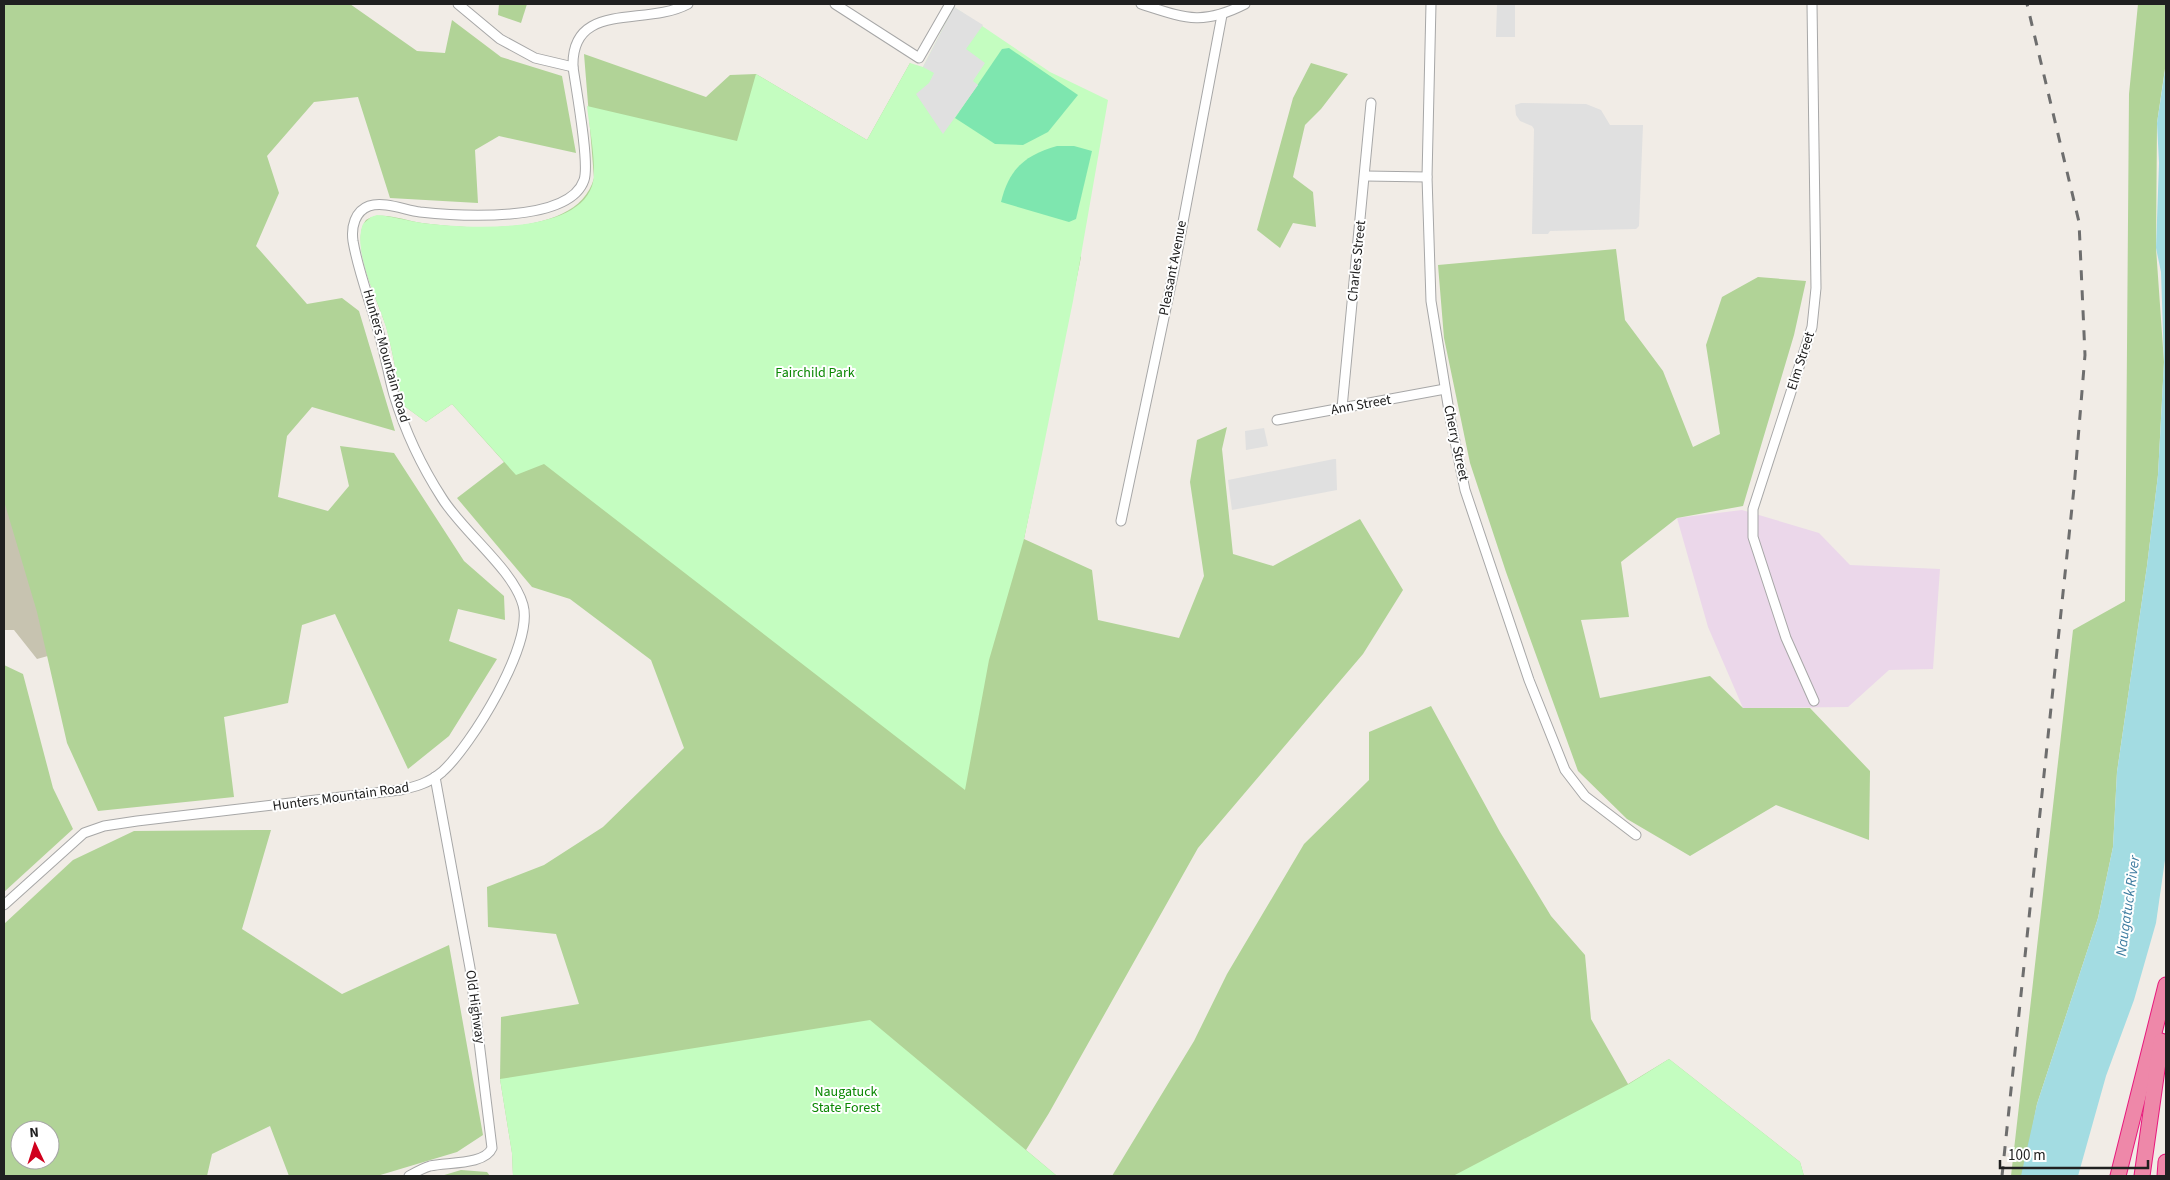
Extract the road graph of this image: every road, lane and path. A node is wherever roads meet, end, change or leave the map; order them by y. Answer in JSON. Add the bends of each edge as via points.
{"nodes":[{"id":1,"x":458,"y":4,"type":"edge"},
{"id":2,"x":688,"y":4,"type":"edge"},
{"id":3,"x":836,"y":4,"type":"edge"},
{"id":4,"x":950,"y":4,"type":"edge"},
{"id":5,"x":1141,"y":4,"type":"edge"},
{"id":6,"x":1245,"y":4,"type":"edge"},
{"id":7,"x":1431,"y":4,"type":"edge"},
{"id":8,"x":1812,"y":4,"type":"edge"},
{"id":9,"x":1222,"y":15,"type":"junction"},
{"id":10,"x":573,"y":67,"type":"junction"},
{"id":11,"x":1372,"y":103,"type":"dead end"},
{"id":12,"x":1366,"y":176,"type":"junction"},
{"id":13,"x":1427,"y":177,"type":"junction"},
{"id":14,"x":1445,"y":389,"type":"junction"},
{"id":15,"x":1342,"y":408,"type":"junction"},
{"id":16,"x":1277,"y":420,"type":"dead end"},
{"id":17,"x":1121,"y":521,"type":"dead end"},
{"id":18,"x":1814,"y":701,"type":"dead end"},
{"id":19,"x":435,"y":777,"type":"junction"},
{"id":20,"x":1636,"y":835,"type":"dead end"},
{"id":21,"x":4,"y":905,"type":"edge"},
{"id":22,"x":2166,"y":985,"type":"edge"},
{"id":23,"x":2166,"y":1003,"type":"edge"},
{"id":24,"x":2166,"y":1162,"type":"edge"},
{"id":25,"x":409,"y":1176,"type":"edge"},
{"id":26,"x":2118,"y":1176,"type":"edge"},
{"id":27,"x":2142,"y":1176,"type":"edge"},
{"id":28,"x":2165,"y":1176,"type":"edge"}],
"edges":[{"from":1,"to":10,"type":"street","via":[[500,40],[535,58]]},
{"from":2,"to":10,"type":"street","via":[[667,12],[592,22],[578,36]]},
{"from":3,"to":4,"type":"street","via":[[919,58]]},
{"from":5,"to":9,"type":"street","via":[[1179,16]]},
{"from":6,"to":9,"type":"street"},
{"from":7,"to":13,"type":"street","name":"Cherry Street"},
{"from":8,"to":18,"type":"street","name":"Elm Street","via":[[1816,288],[1812,327],[1752,509],[1752,524],[1786,638]]},
{"from":9,"to":17,"type":"street","name":"Pleasant Avenue","via":[[1174,270]]},
{"from":10,"to":19,"type":"street","name":"Hunters Mountain Road","via":[[586,170],[580,188],[570,198],[533,210],[479,215],[429,213],[375,205],[363,210],[354,221],[353,240],[358,260],[393,392],[412,441],[450,510],[516,588],[525,614],[523,635],[503,682],[467,742]]},
{"from":11,"to":12,"type":"street","name":"Charles Street"},
{"from":12,"to":13,"type":"street"},
{"from":12,"to":15,"type":"street","name":"Charles Street"},
{"from":13,"to":14,"type":"street","name":"Cherry Street","via":[[1431,300]]},
{"from":14,"to":15,"type":"street","name":"Ann Street"},
{"from":14,"to":20,"type":"street","name":"Cherry Street","via":[[1465,490],[1529,680],[1565,770],[1586,796]]},
{"from":15,"to":16,"type":"street","name":"Ann Street"},
{"from":19,"to":21,"type":"street","name":"Hunters Mountain Road","via":[[415,787],[365,796],[137,821],[93,829],[73,840]]},
{"from":19,"to":25,"type":"street","name":"Old Highway","via":[[470,968],[492,1148],[487,1156],[477,1160],[432,1166]]},
{"from":22,"to":26,"type":"highway"},
{"from":23,"to":27,"type":"highway"},
{"from":24,"to":28,"type":"highway"}]}
